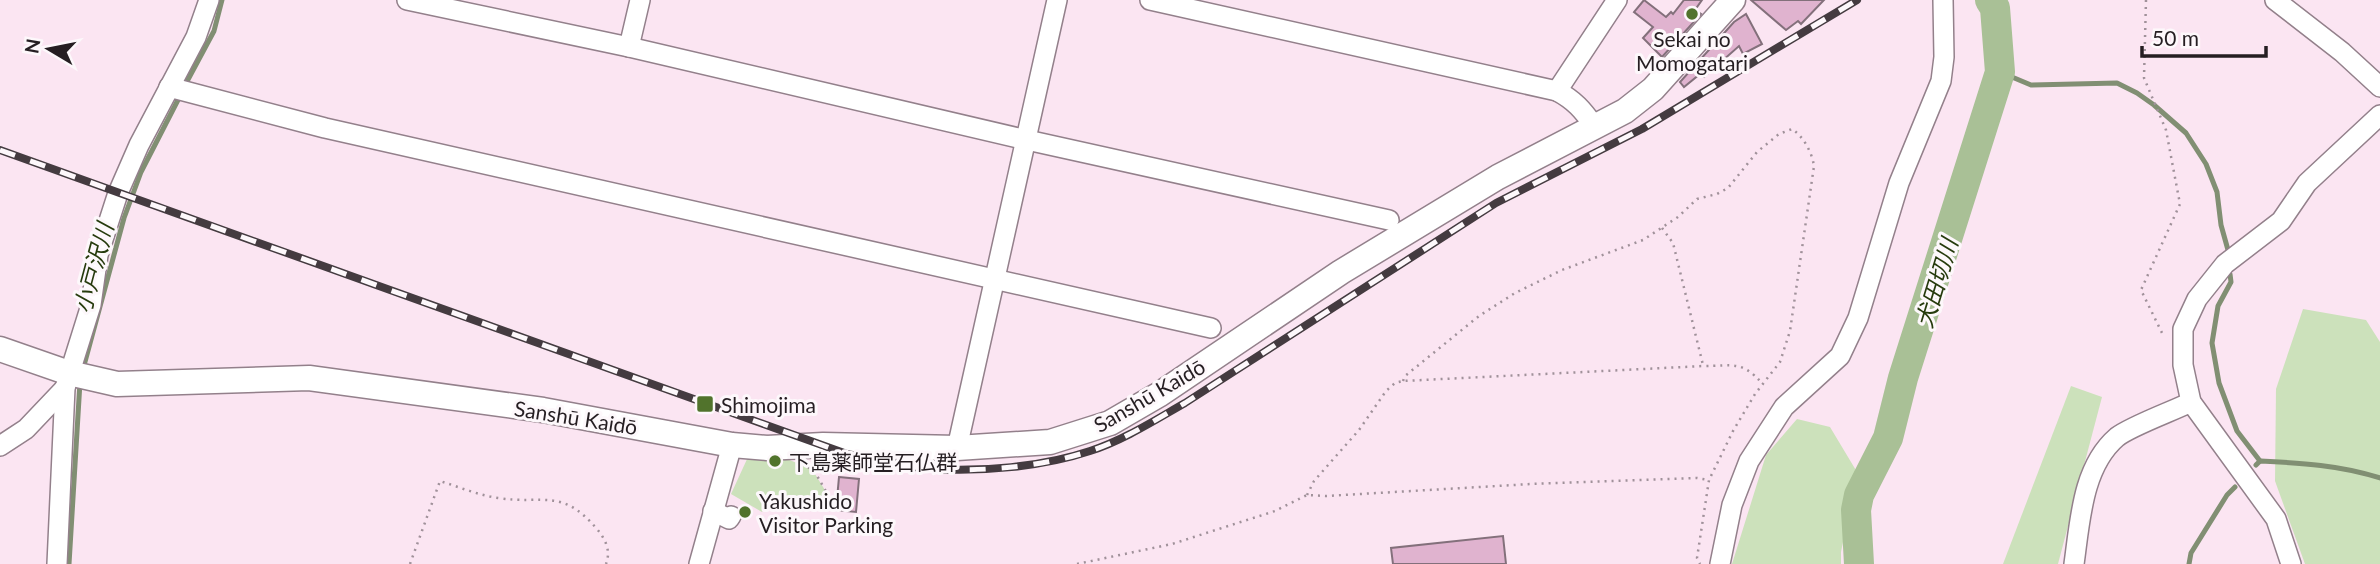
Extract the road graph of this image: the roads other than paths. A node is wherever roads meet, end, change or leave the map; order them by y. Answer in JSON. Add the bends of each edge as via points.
{"nodes":[{"id":1,"x":209,"y":0,"type":"edge"},
{"id":2,"x":407,"y":0,"type":"edge"},
{"id":3,"x":640,"y":0,"type":"edge"},
{"id":4,"x":1150,"y":0,"type":"edge"},
{"id":5,"x":1617,"y":0,"type":"edge"},
{"id":6,"x":1733,"y":0,"type":"edge"},
{"id":7,"x":1943,"y":0,"type":"edge"},
{"id":8,"x":2274,"y":0,"type":"edge"},
{"id":9,"x":1057,"y":2,"type":"edge"},
{"id":10,"x":629,"y":47,"type":"junction"},
{"id":11,"x":2380,"y":87,"type":"edge"},
{"id":12,"x":177,"y":89,"type":"junction"},
{"id":13,"x":1558,"y":91,"type":"junction"},
{"id":14,"x":2380,"y":116,"type":"edge"},
{"id":15,"x":1594,"y":127,"type":"junction"},
{"id":16,"x":1027,"y":140,"type":"junction"},
{"id":17,"x":1389,"y":220,"type":"dead end"},
{"id":18,"x":993,"y":280,"type":"junction"},
{"id":19,"x":1210,"y":328,"type":"dead end"},
{"id":20,"x":0,"y":349,"type":"edge"},
{"id":21,"x":74,"y":378,"type":"junction"},
{"id":22,"x":2191,"y":402,"type":"junction"},
{"id":23,"x":732,"y":445,"type":"junction"},
{"id":24,"x":0,"y":446,"type":"edge"},
{"id":25,"x":957,"y":448,"type":"junction"},
{"id":26,"x":57,"y":564,"type":"edge"},
{"id":27,"x":699,"y":564,"type":"edge"},
{"id":28,"x":1720,"y":564,"type":"edge"},
{"id":29,"x":2074,"y":564,"type":"edge"},
{"id":30,"x":2291,"y":564,"type":"edge"}],
"edges":[{"from":1,"to":12,"type":"street"},
{"from":2,"to":10,"type":"street"},
{"from":3,"to":10,"type":"street"},
{"from":4,"to":13,"type":"street"},
{"from":5,"to":13,"type":"street"},
{"from":6,"to":15,"type":"main road","name":"Sanshū Kaidō","via":[[1653,89]]},
{"from":7,"to":28,"type":"street","via":[[1941,81],[1899,183],[1858,318],[1840,356],[1784,407],[1749,461],[1732,505]]},
{"from":8,"to":11,"type":"street"},
{"from":9,"to":16,"type":"street"},
{"from":10,"to":16,"type":"street"},
{"from":12,"to":18,"type":"street","via":[[325,128]]},
{"from":12,"to":21,"type":"street","via":[[118,192],[98,255]]},
{"from":13,"to":15,"type":"street","via":[[1582,108]]},
{"from":14,"to":22,"type":"street","via":[[2307,183],[2281,221],[2225,264],[2197,299],[2183,329],[2183,365]]},
{"from":15,"to":25,"type":"main road","name":"Sanshū Kaidō","via":[[1498,177],[1341,272],[1110,423],[1050,442]]},
{"from":16,"to":17,"type":"street"},
{"from":16,"to":18,"type":"street"},
{"from":18,"to":19,"type":"street"},
{"from":18,"to":25,"type":"street"},
{"from":20,"to":21,"type":"main road","name":"Sanshū Kaidō"},
{"from":21,"to":23,"type":"main road","name":"Sanshū Kaidō","via":[[117,384],[309,378],[542,410]]},
{"from":21,"to":24,"type":"street","via":[[26,429]]},
{"from":21,"to":26,"type":"street"},
{"from":22,"to":29,"type":"street","via":[[2118,436],[2107,447],[2084,496]]},
{"from":22,"to":30,"type":"street","via":[[2276,519]]},
{"from":23,"to":25,"type":"main road","name":"Sanshū Kaidō"},
{"from":23,"to":27,"type":"street","via":[[722,513]]}]}
